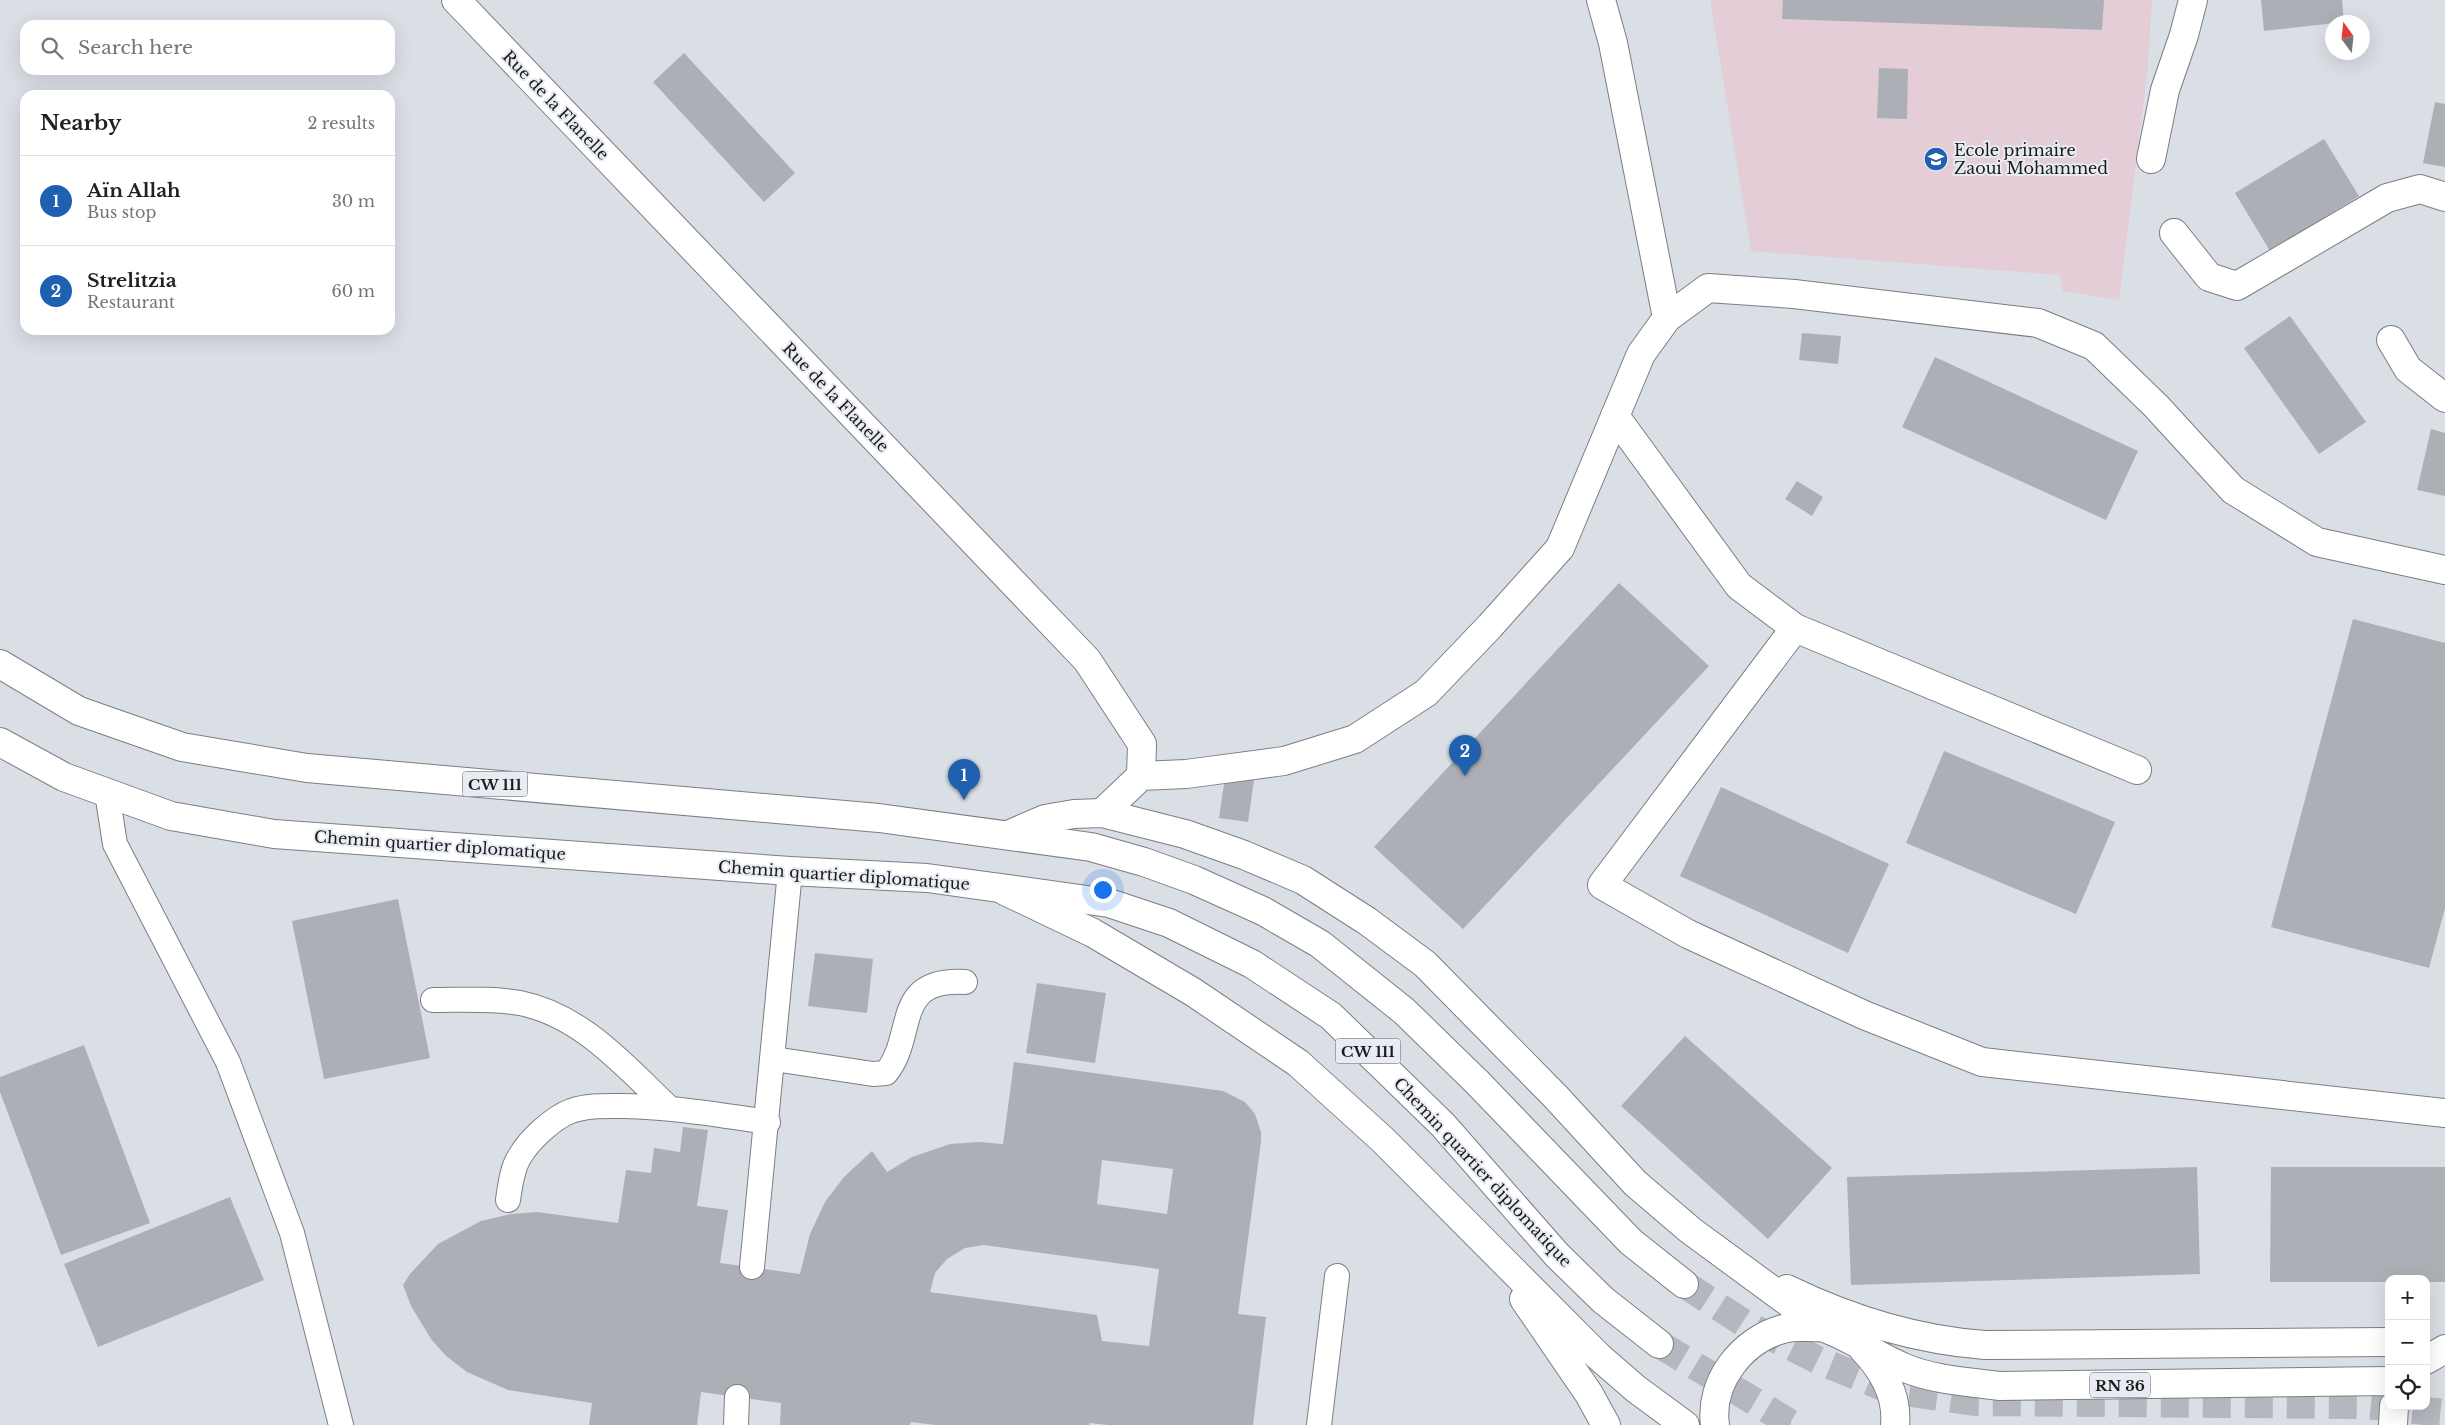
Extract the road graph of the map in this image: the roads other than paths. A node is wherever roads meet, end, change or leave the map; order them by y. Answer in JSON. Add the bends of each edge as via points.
{"nodes":[{"id":1,"x":456,"y":0,"type":"edge"},
{"id":2,"x":1601,"y":0,"type":"edge"},
{"id":3,"x":2193,"y":0,"type":"edge"},
{"id":4,"x":2151,"y":159,"type":"dead end"},
{"id":5,"x":2445,"y":197,"type":"edge"},
{"id":6,"x":2174,"y":233,"type":"dead end"},
{"id":7,"x":1667,"y":318,"type":"junction"},
{"id":8,"x":2391,"y":340,"type":"dead end"},
{"id":9,"x":2445,"y":398,"type":"edge"},
{"id":10,"x":1615,"y":416,"type":"junction"},
{"id":11,"x":2445,"y":570,"type":"edge"},
{"id":12,"x":1795,"y":628,"type":"junction"},
{"id":13,"x":0,"y":664,"type":"edge"},
{"id":14,"x":0,"y":742,"type":"edge"},
{"id":15,"x":2137,"y":770,"type":"dead end"},
{"id":16,"x":1141,"y":776,"type":"junction"},
{"id":17,"x":108,"y":792,"type":"junction"},
{"id":18,"x":1102,"y":813,"type":"junction"},
{"id":19,"x":1008,"y":835,"type":"junction"},
{"id":20,"x":790,"y":870,"type":"junction"},
{"id":21,"x":997,"y":888,"type":"junction"},
{"id":22,"x":965,"y":982,"type":"dead end"},
{"id":23,"x":433,"y":1000,"type":"dead end"},
{"id":24,"x":774,"y":1059,"type":"junction"},
{"id":25,"x":668,"y":1107,"type":"junction"},
{"id":26,"x":2445,"y":1113,"type":"edge"},
{"id":27,"x":768,"y":1122,"type":"junction"},
{"id":28,"x":508,"y":1200,"type":"dead end"},
{"id":29,"x":1487,"y":1244,"type":"junction"},
{"id":30,"x":1738,"y":1265,"type":"junction"},
{"id":31,"x":752,"y":1267,"type":"dead end"},
{"id":32,"x":1337,"y":1276,"type":"dead end"},
{"id":33,"x":1684,"y":1284,"type":"tunnel mouth"},
{"id":34,"x":1822,"y":1328,"type":"junction"},
{"id":35,"x":2385,"y":1342,"type":"edge"},
{"id":36,"x":2430,"y":1343,"type":"edge"},
{"id":37,"x":2445,"y":1343,"type":"edge"},
{"id":38,"x":1660,"y":1344,"type":"tunnel mouth"},
{"id":39,"x":1859,"y":1344,"type":"junction"},
{"id":40,"x":2445,"y":1349,"type":"edge"},
{"id":41,"x":2430,"y":1358,"type":"edge"},
{"id":42,"x":2385,"y":1381,"type":"edge"},
{"id":43,"x":737,"y":1397,"type":"dead end"},
{"id":44,"x":2394,"y":1410,"type":"edge"},
{"id":45,"x":341,"y":1425,"type":"edge"},
{"id":46,"x":736,"y":1425,"type":"edge"},
{"id":47,"x":1319,"y":1425,"type":"edge"},
{"id":48,"x":1606,"y":1425,"type":"edge"},
{"id":49,"x":1685,"y":1425,"type":"edge"},
{"id":50,"x":1715,"y":1425,"type":"edge"},
{"id":51,"x":1895,"y":1425,"type":"edge"},
{"id":52,"x":2393,"y":1425,"type":"edge"}],
"edges":[{"from":1,"to":16,"type":"main road","name":"Rue de la Flanelle","via":[[1087,660],[1142,744]]},
{"from":2,"to":7,"type":"main road","via":[[1613,43]]},
{"from":3,"to":4,"type":"main road","via":[[2165,90]]},
{"from":5,"to":6,"type":"main road","via":[[2420,189],[2387,198],[2237,286],[2209,277]]},
{"from":7,"to":10,"type":"main road","via":[[1642,354]]},
{"from":7,"to":11,"type":"main road","via":[[1708,288],[1794,294],[2038,323],[2094,346],[2156,406],[2233,490],[2318,542]]},
{"from":8,"to":9,"type":"main road","via":[[2408,369]]},
{"from":10,"to":12,"type":"main road","via":[[1739,586]]},
{"from":10,"to":16,"type":"main road","via":[[1560,548],[1426,693],[1355,739],[1284,761],[1186,774]]},
{"from":12,"to":15,"type":"main road"},
{"from":12,"to":26,"type":"main road","via":[[1602,886],[1688,934],[1846,1007],[1982,1062]]},
{"from":13,"to":19,"type":"main road","number":"CW 111","via":[[79,711],[182,747],[307,768],[879,818]]},
{"from":14,"to":17,"type":"main road","name":"Chemin quartier diplomatique","number":"CW 111","via":[[64,777]]},
{"from":16,"to":18,"type":"main road"},
{"from":17,"to":20,"type":"main road","name":"Chemin quartier diplomatique","number":"CW 111","via":[[172,816],[274,834]]},
{"from":17,"to":45,"type":"lane","via":[[115,844],[228,1062],[292,1233]]},
{"from":18,"to":19,"type":"main road","via":[[1045,819]]},
{"from":18,"to":30,"type":"main road","via":[[1185,834],[1303,880],[1366,921],[1425,964],[1635,1183],[1690,1230]]},
{"from":19,"to":33,"type":"main road","via":[[1091,847],[1144,862],[1263,911],[1320,944],[1404,1011],[1631,1242]]},
{"from":20,"to":21,"type":"main road","name":"Chemin quartier diplomatique","number":"CW 111","via":[[927,878]]},
{"from":20,"to":24,"type":"lane"},
{"from":21,"to":29,"type":"main road","via":[[1110,943],[1193,992],[1298,1063],[1383,1140]]},
{"from":21,"to":38,"type":"main road","name":"Chemin quartier diplomatique","number":"CW 111","via":[[1109,903],[1169,923],[1252,964],[1331,1016],[1443,1125],[1557,1255],[1603,1300]]},
{"from":22,"to":24,"type":"lane","via":[[946,981],[919,995],[909,1010],[895,1063],[886,1073],[873,1074]]},
{"from":23,"to":25,"type":"lane","via":[[485,1000],[521,1004],[549,1012],[583,1030]]},
{"from":24,"to":27,"type":"lane"},
{"from":25,"to":27,"type":"lane"},
{"from":25,"to":28,"type":"lane","via":[[597,1106],[571,1111],[533,1140],[519,1156]]},
{"from":27,"to":31,"type":"lane"},
{"from":29,"to":48,"type":"main road","via":[[1589,1394]]},
{"from":29,"to":49,"type":"main road","via":[[1598,1356]]},
{"from":30,"to":34,"type":"main road"},
{"from":30,"to":35,"type":"main road","via":[[1798,1295],[1873,1323],[1944,1342],[1985,1346]]},
{"from":32,"to":47,"type":"lane"},
{"from":34,"to":39,"type":"main road","via":[[1840,1333]]},
{"from":34,"to":50,"type":"main road","via":[[1784,1328],[1748,1345],[1724,1375],[1713,1412]]},
{"from":36,"to":37,"type":"main road"},
{"from":39,"to":42,"type":"main road","number":"RN 36","via":[[1906,1369],[2000,1386]]},
{"from":39,"to":51,"type":"main road","via":[[1878,1365],[1891,1390]]},
{"from":40,"to":41,"type":"main road"},
{"from":43,"to":46,"type":"lane"},
{"from":44,"to":52,"type":"main road"}]}
